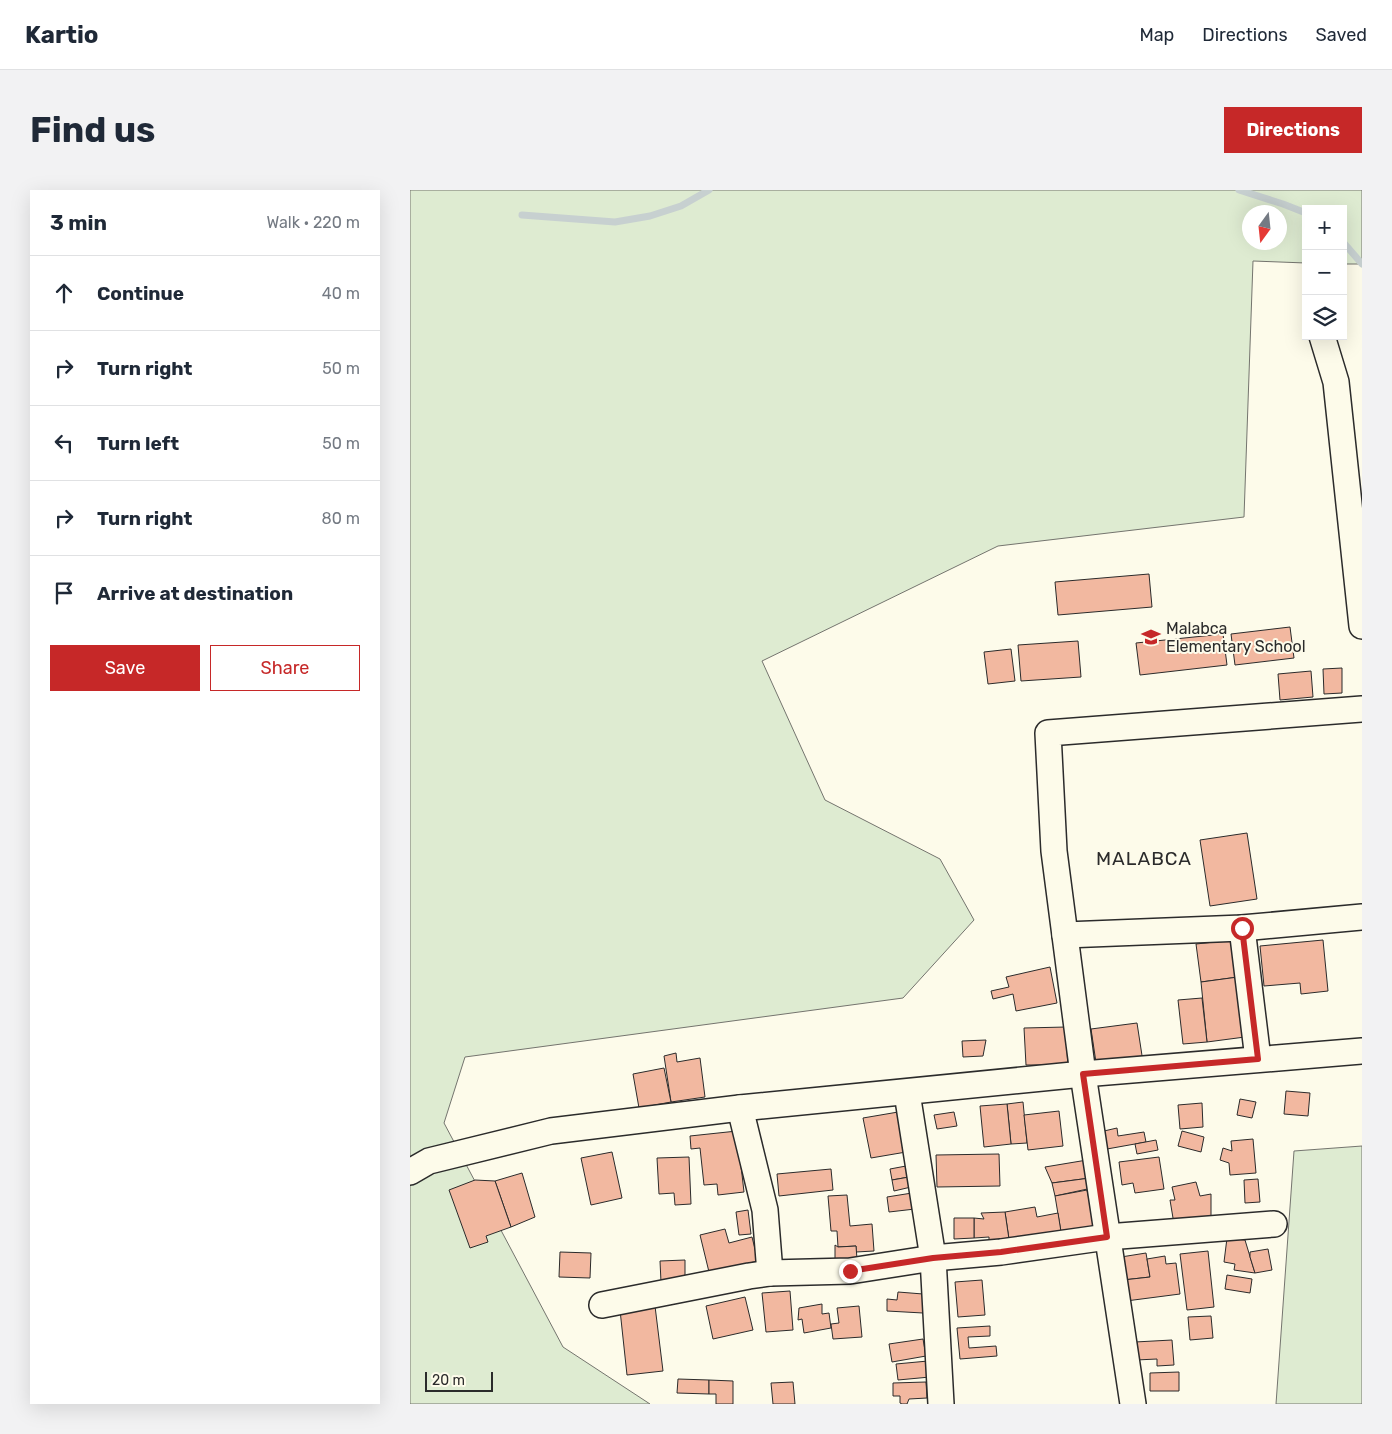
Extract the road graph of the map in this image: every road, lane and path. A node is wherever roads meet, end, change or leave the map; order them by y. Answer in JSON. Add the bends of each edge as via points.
{"nodes":[{"id":1,"x":1323,"y":340,"type":"edge"},
{"id":2,"x":1362,"y":626,"type":"edge"},
{"id":3,"x":1362,"y":709,"type":"edge"},
{"id":4,"x":1362,"y":917,"type":"edge"},
{"id":5,"x":1242,"y":928,"type":"junction"},
{"id":6,"x":1065,"y":935,"type":"junction"},
{"id":7,"x":1362,"y":1051,"type":"edge"},
{"id":8,"x":1258,"y":1059,"type":"junction"},
{"id":9,"x":1083,"y":1074,"type":"junction"},
{"id":10,"x":907,"y":1093,"type":"junction"},
{"id":11,"x":740,"y":1108,"type":"junction"},
{"id":12,"x":410,"y":1172,"type":"edge"},
{"id":13,"x":1274,"y":1224,"type":"dead end"},
{"id":14,"x":1107,"y":1237,"type":"junction"},
{"id":15,"x":933,"y":1258,"type":"junction"},
{"id":16,"x":770,"y":1273,"type":"junction"},
{"id":17,"x":602,"y":1305,"type":"dead end"},
{"id":18,"x":940,"y":1404,"type":"edge"},
{"id":19,"x":1133,"y":1404,"type":"edge"}],
"edges":[{"from":1,"to":2,"type":"street","via":[[1336,382]]},
{"from":3,"to":6,"type":"street","via":[[1048,733],[1054,851]]},
{"from":4,"to":5,"type":"street"},
{"from":5,"to":6,"type":"street"},
{"from":5,"to":8,"type":"street"},
{"from":6,"to":9,"type":"street"},
{"from":7,"to":8,"type":"street"},
{"from":8,"to":9,"type":"street"},
{"from":9,"to":10,"type":"street"},
{"from":9,"to":14,"type":"street"},
{"from":10,"to":11,"type":"street"},
{"from":10,"to":15,"type":"street"},
{"from":11,"to":12,"type":"street","via":[[551,1130],[430,1161]]},
{"from":11,"to":16,"type":"street","via":[[765,1210]]},
{"from":13,"to":14,"type":"street"},
{"from":14,"to":15,"type":"street"},
{"from":14,"to":19,"type":"street"},
{"from":15,"to":16,"type":"street","via":[[850,1271]]},
{"from":15,"to":18,"type":"street"},
{"from":16,"to":17,"type":"street"}]}
